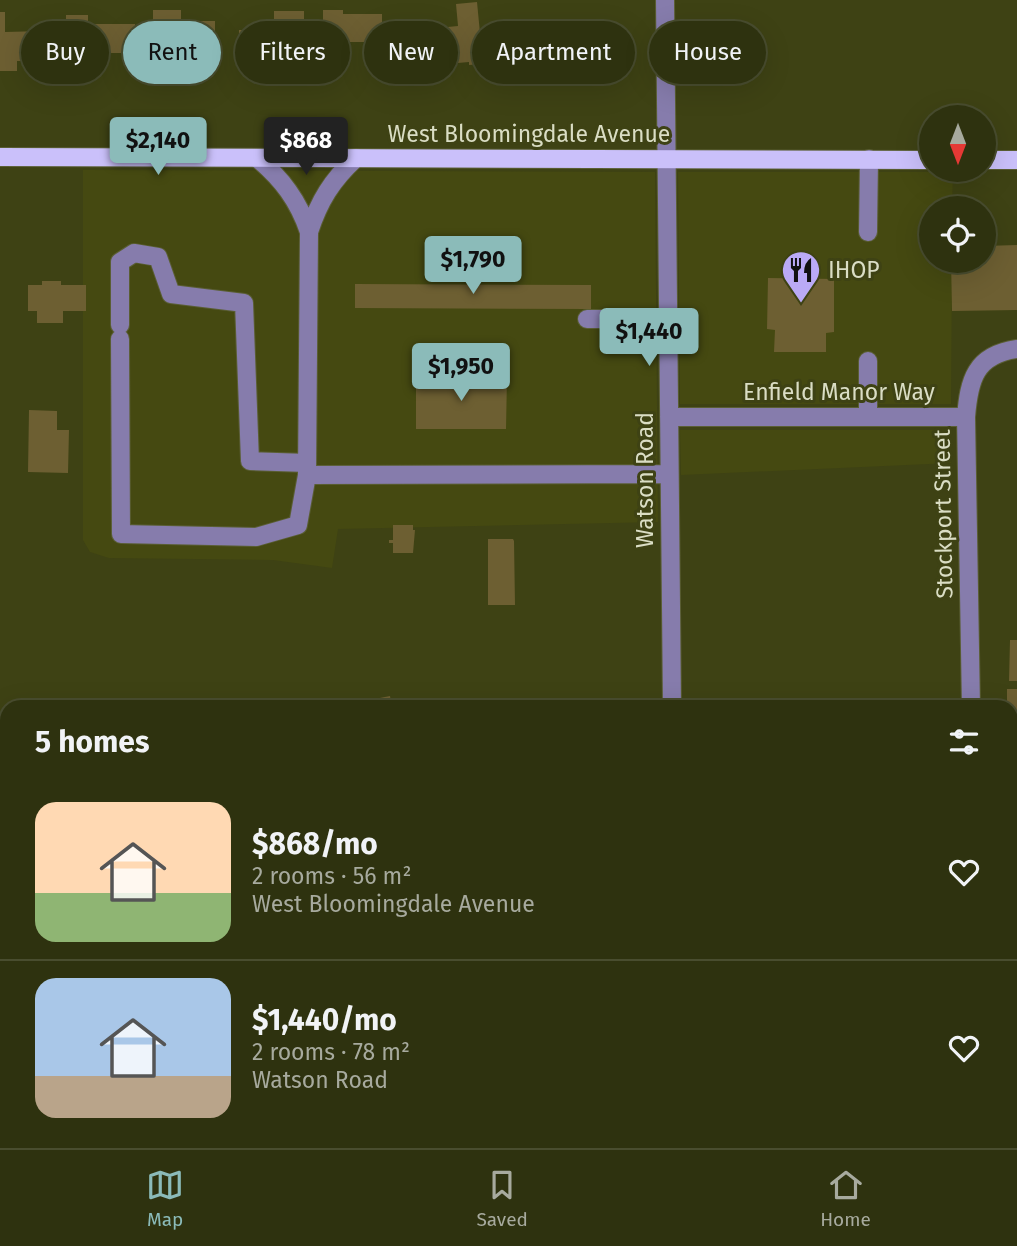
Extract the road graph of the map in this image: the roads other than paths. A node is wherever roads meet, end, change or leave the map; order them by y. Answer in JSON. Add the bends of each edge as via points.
{"nodes":[{"id":1,"x":665,"y":0,"type":"edge"},
{"id":2,"x":0,"y":157,"type":"edge"},
{"id":3,"x":257,"y":158,"type":"junction"},
{"id":4,"x":356,"y":158,"type":"junction"},
{"id":5,"x":667,"y":159,"type":"junction"},
{"id":6,"x":869,"y":159,"type":"junction"},
{"id":7,"x":919,"y":160,"type":"edge"},
{"id":8,"x":996,"y":160,"type":"edge"},
{"id":9,"x":1017,"y":160,"type":"edge"},
{"id":10,"x":309,"y":232,"type":"junction"},
{"id":11,"x":868,"y":232,"type":"dead end"},
{"id":12,"x":587,"y":319,"type":"dead end"},
{"id":13,"x":668,"y":319,"type":"junction"},
{"id":14,"x":1017,"y":349,"type":"edge"},
{"id":15,"x":868,"y":362,"type":"dead end"},
{"id":16,"x":669,"y":417,"type":"junction"},
{"id":17,"x":868,"y":417,"type":"junction"},
{"id":18,"x":966,"y":417,"type":"junction"},
{"id":19,"x":307,"y":469,"type":"junction"},
{"id":20,"x":669,"y":474,"type":"junction"},
{"id":21,"x":672,"y":700,"type":"edge"},
{"id":22,"x":971,"y":700,"type":"edge"}],
"edges":[{"from":1,"to":5,"type":"street","name":"Watson Road"},
{"from":2,"to":3,"type":"main road","name":"West Bloomingdale Avenue"},
{"from":3,"to":4,"type":"main road","name":"West Bloomingdale Avenue"},
{"from":3,"to":10,"type":"street","via":[[292,194]]},
{"from":4,"to":5,"type":"main road","name":"West Bloomingdale Avenue"},
{"from":4,"to":10,"type":"street","via":[[325,192]]},
{"from":5,"to":6,"type":"main road","name":"West Bloomingdale Avenue"},
{"from":5,"to":13,"type":"street","name":"Watson Road"},
{"from":6,"to":7,"type":"main road","name":"West Bloomingdale Avenue"},
{"from":6,"to":11,"type":"street"},
{"from":8,"to":9,"type":"main road"},
{"from":10,"to":19,"type":"street"},
{"from":12,"to":13,"type":"street"},
{"from":13,"to":16,"type":"street","name":"Watson Road"},
{"from":14,"to":18,"type":"street","name":"Stockport Street","via":[[992,356],[980,366],[971,379]]},
{"from":15,"to":17,"type":"street"},
{"from":16,"to":17,"type":"street","name":"Enfield Manor Way"},
{"from":16,"to":20,"type":"street","name":"Watson Road"},
{"from":17,"to":18,"type":"street","name":"Enfield Manor Way"},
{"from":18,"to":22,"type":"street","name":"Stockport Street"},
{"from":19,"to":19,"type":"street","via":[[250,461],[244,303],[171,294],[158,257],[134,253],[120,262],[121,534],[256,537],[298,525]]},
{"from":19,"to":20,"type":"street"},
{"from":20,"to":21,"type":"street","name":"Watson Road"}]}
